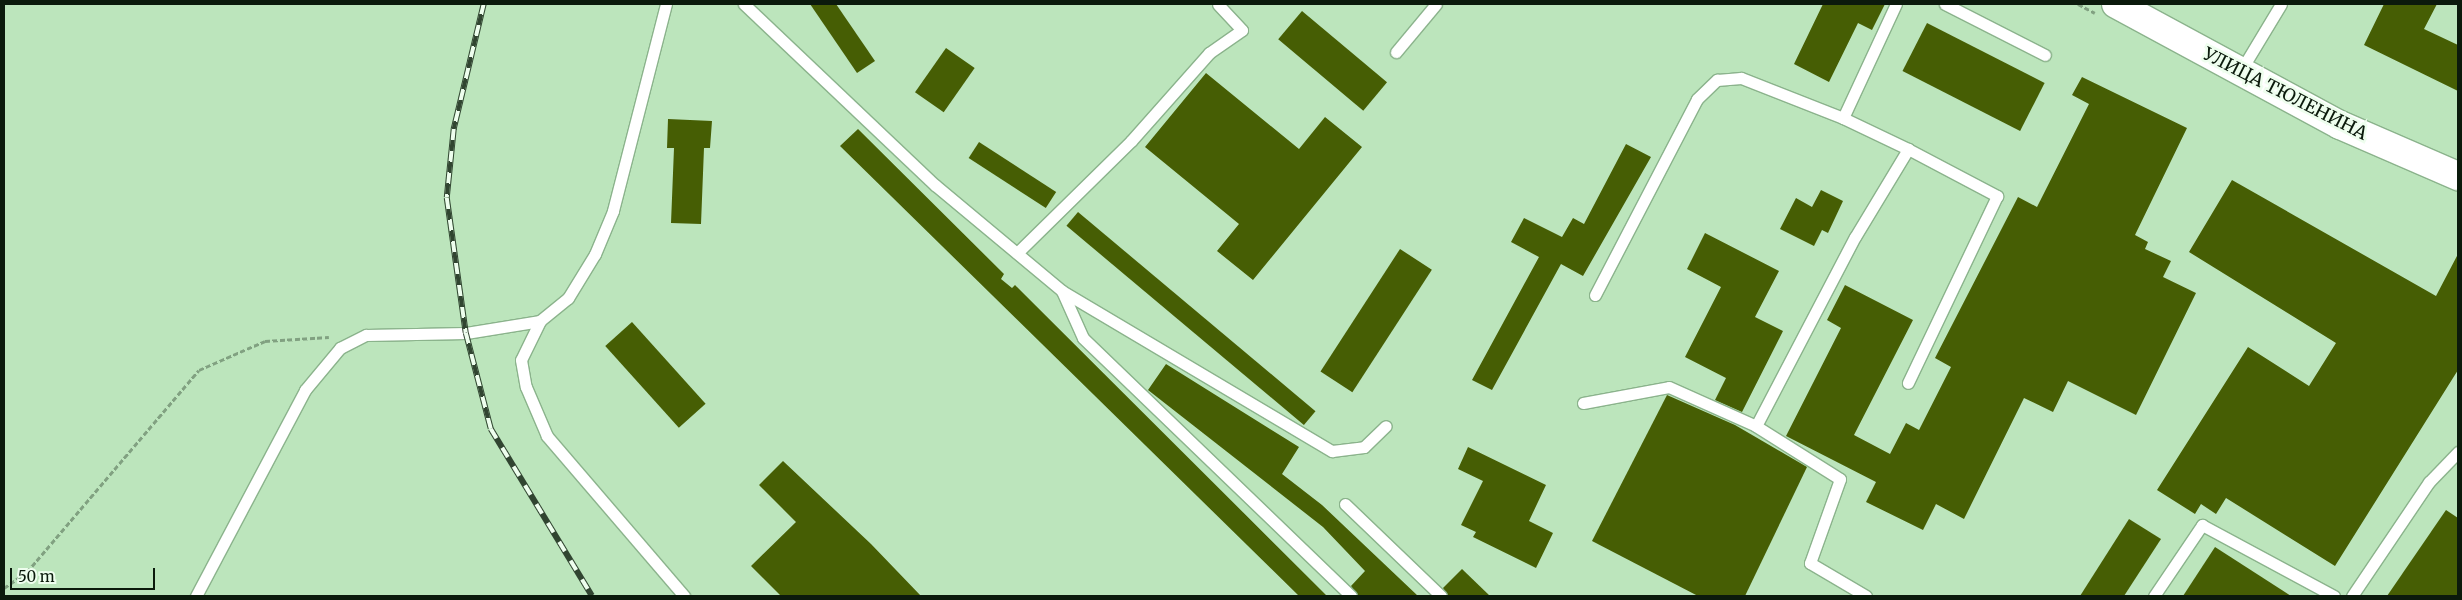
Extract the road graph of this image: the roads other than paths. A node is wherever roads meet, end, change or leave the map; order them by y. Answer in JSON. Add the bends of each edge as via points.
{"nodes":[{"id":1,"x":666,"y":4,"type":"edge"},
{"id":2,"x":744,"y":4,"type":"edge"},
{"id":3,"x":762,"y":4,"type":"edge"},
{"id":4,"x":1218,"y":4,"type":"edge"},
{"id":5,"x":1436,"y":4,"type":"edge"},
{"id":6,"x":1896,"y":4,"type":"edge"},
{"id":7,"x":1945,"y":4,"type":"edge"},
{"id":8,"x":2116,"y":4,"type":"edge"},
{"id":9,"x":2281,"y":4,"type":"edge"},
{"id":10,"x":753,"y":12,"type":"junction"},
{"id":11,"x":1396,"y":52,"type":"dead end"},
{"id":12,"x":2045,"y":55,"type":"dead end"},
{"id":13,"x":2240,"y":72,"type":"junction"},
{"id":14,"x":1843,"y":118,"type":"junction"},
{"id":15,"x":1908,"y":150,"type":"junction"},
{"id":16,"x":2458,"y":176,"type":"edge"},
{"id":17,"x":1017,"y":254,"type":"junction"},
{"id":18,"x":1062,"y":291,"type":"junction"},
{"id":19,"x":1595,"y":295,"type":"dead end"},
{"id":20,"x":540,"y":322,"type":"junction"},
{"id":21,"x":1908,"y":383,"type":"dead end"},
{"id":22,"x":1583,"y":402,"type":"dead end"},
{"id":23,"x":1386,"y":426,"type":"dead end"},
{"id":24,"x":1756,"y":426,"type":"junction"},
{"id":25,"x":2458,"y":452,"type":"edge"},
{"id":26,"x":1345,"y":504,"type":"dead end"},
{"id":27,"x":196,"y":596,"type":"edge"},
{"id":28,"x":684,"y":596,"type":"edge"},
{"id":29,"x":1350,"y":596,"type":"edge"},
{"id":30,"x":1441,"y":596,"type":"edge"},
{"id":31,"x":1866,"y":596,"type":"edge"},
{"id":32,"x":2154,"y":596,"type":"edge"},
{"id":33,"x":2334,"y":596,"type":"edge"},
{"id":34,"x":2352,"y":596,"type":"edge"}],
"edges":[{"from":1,"to":20,"type":"lane","via":[[609,219],[595,254],[568,298]]},
{"from":2,"to":10,"type":"lane"},
{"from":3,"to":10,"type":"lane"},
{"from":4,"to":17,"type":"lane","via":[[1242,30],[1209,53],[1131,141]]},
{"from":5,"to":11,"type":"lane"},
{"from":6,"to":14,"type":"lane"},
{"from":7,"to":12,"type":"lane"},
{"from":8,"to":13,"type":"main road","name":"УЛИЦА ТЮЛЕНИНА"},
{"from":9,"to":13,"type":"lane"},
{"from":10,"to":17,"type":"lane","via":[[935,185]]},
{"from":13,"to":16,"type":"main road","name":"УЛИЦА ТЮЛЕНИНА","via":[[2340,125]]},
{"from":14,"to":15,"type":"lane"},
{"from":14,"to":19,"type":"lane","via":[[1742,78],[1717,80],[1697,99]]},
{"from":15,"to":21,"type":"lane","via":[[1997,196]]},
{"from":15,"to":24,"type":"lane","via":[[1855,237]]},
{"from":17,"to":18,"type":"lane"},
{"from":18,"to":23,"type":"lane","via":[[1332,451],[1364,447]]},
{"from":18,"to":29,"type":"lane","via":[[1082,338]]},
{"from":20,"to":27,"type":"lane","via":[[466,333],[366,335],[340,348],[305,390]]},
{"from":20,"to":28,"type":"lane","via":[[521,360],[526,387],[547,436]]},
{"from":22,"to":24,"type":"lane","via":[[1669,387]]},
{"from":24,"to":31,"type":"lane","via":[[1840,480],[1810,563]]},
{"from":25,"to":34,"type":"lane","via":[[2429,482]]},
{"from":26,"to":30,"type":"lane"},
{"from":32,"to":33,"type":"lane","via":[[2202,525]]}]}
